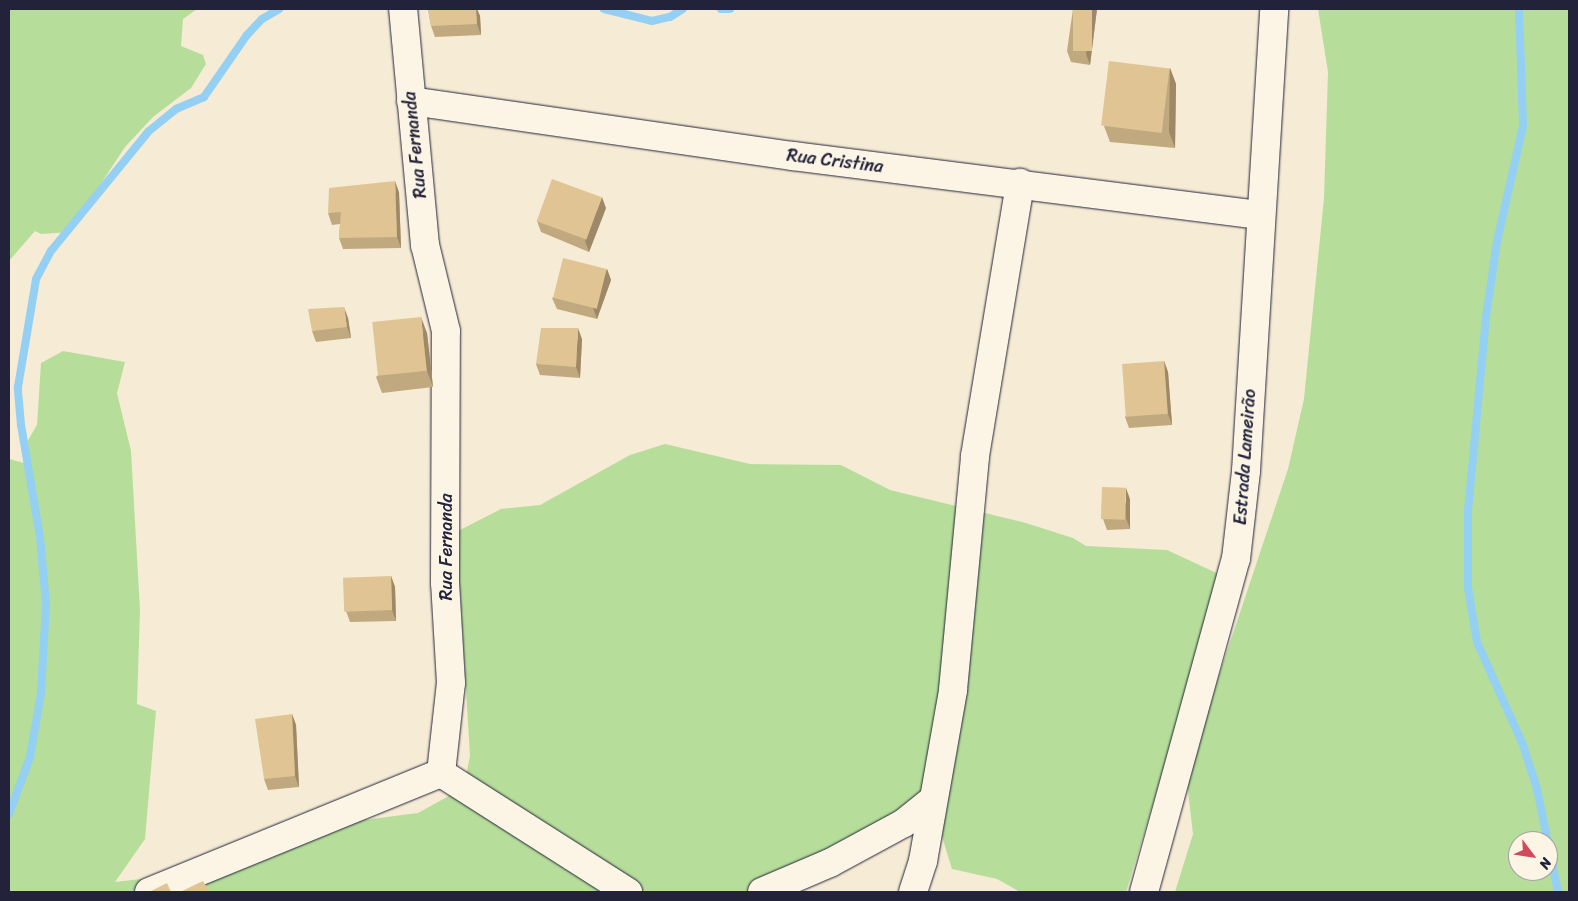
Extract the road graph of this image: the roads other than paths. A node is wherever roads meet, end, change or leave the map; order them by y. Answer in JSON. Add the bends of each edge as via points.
{"nodes":[{"id":1,"x":403,"y":9,"type":"edge"},
{"id":2,"x":1274,"y":9,"type":"edge"},
{"id":3,"x":411,"y":101,"type":"junction"},
{"id":4,"x":1020,"y":183,"type":"junction"},
{"id":5,"x":1260,"y":214,"type":"junction"},
{"id":6,"x":441,"y":773,"type":"junction"},
{"id":7,"x":932,"y":800,"type":"junction"},
{"id":8,"x":149,"y":892,"type":"edge"},
{"id":9,"x":628,"y":892,"type":"edge"},
{"id":10,"x":762,"y":892,"type":"edge"},
{"id":11,"x":913,"y":892,"type":"edge"},
{"id":12,"x":1144,"y":892,"type":"edge"}],
"edges":[{"from":1,"to":3,"type":"street","name":"Rua Fernanda"},
{"from":2,"to":5,"type":"street","name":"Estrada Lameirão"},
{"from":3,"to":4,"type":"street","name":"Rua Cristina","via":[[794,156]]},
{"from":3,"to":6,"type":"street","name":"Rua Fernanda","via":[[425,244],[441,303],[446,339],[445,583],[451,683]]},
{"from":4,"to":5,"type":"street","name":"Rua Cristina"},
{"from":4,"to":7,"type":"street","via":[[975,456],[953,690]]},
{"from":5,"to":12,"type":"street","name":"Estrada Lameirão","via":[[1246,471],[1236,559]]},
{"from":6,"to":8,"type":"street"},
{"from":6,"to":9,"type":"street"},
{"from":7,"to":10,"type":"street","via":[[904,823],[830,863]]},
{"from":7,"to":11,"type":"street","via":[[923,861]]}]}
